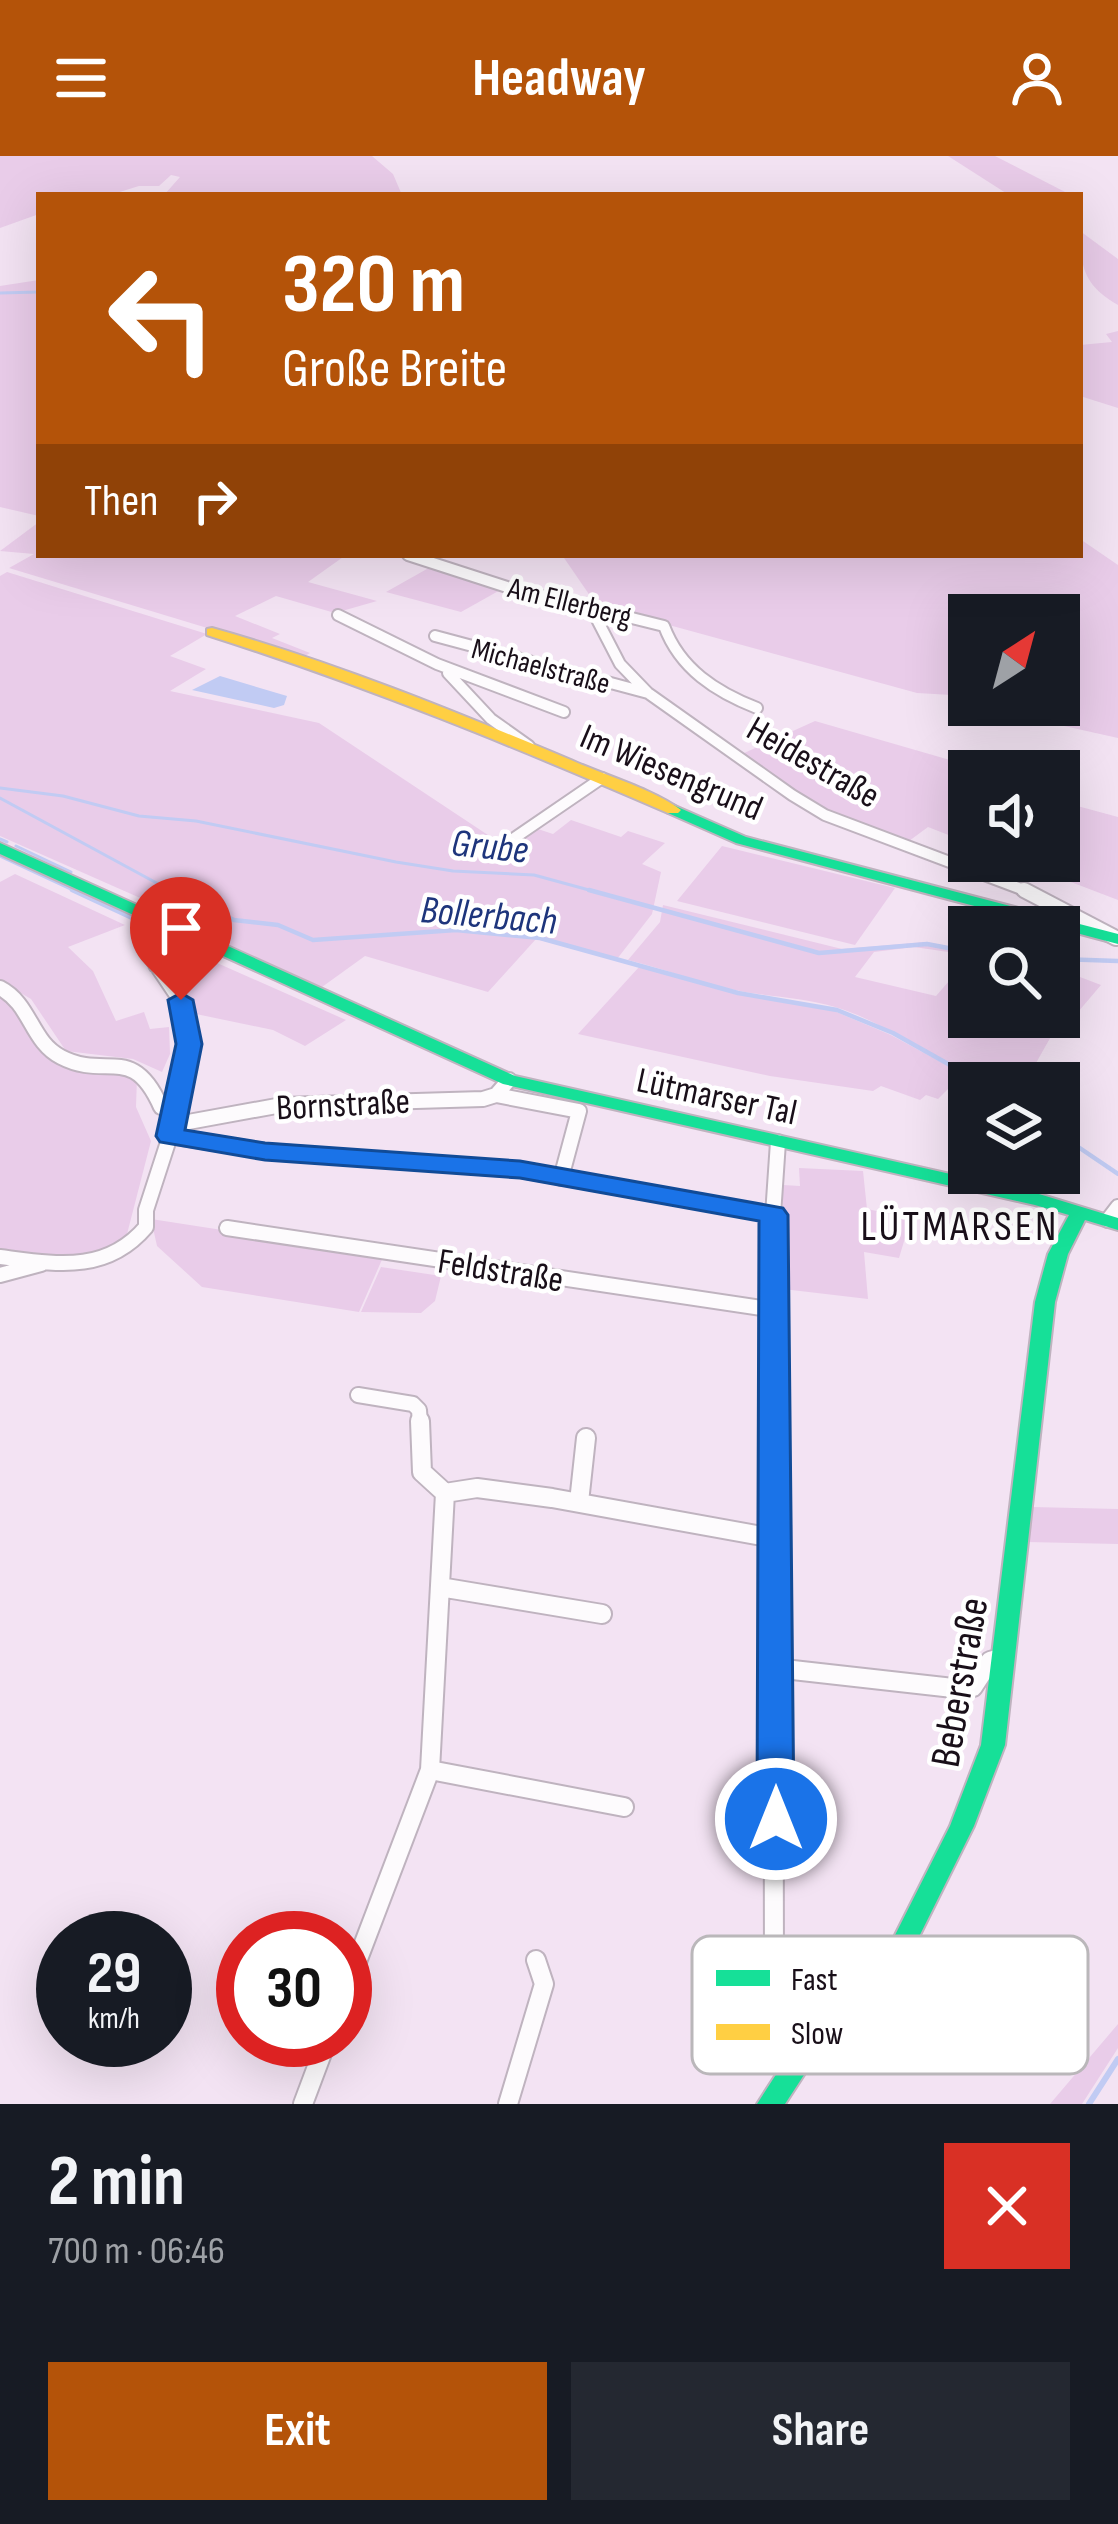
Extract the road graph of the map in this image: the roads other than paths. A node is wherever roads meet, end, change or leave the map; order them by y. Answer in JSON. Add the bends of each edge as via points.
{"nodes":[{"id":1,"x":418,"y":558,"type":"edge"},
{"id":2,"x":590,"y":606,"type":"junction"},
{"id":3,"x":338,"y":615,"type":"dead end"},
{"id":4,"x":212,"y":632,"type":"dead end"},
{"id":5,"x":435,"y":636,"type":"dead end"},
{"id":6,"x":437,"y":664,"type":"junction"},
{"id":7,"x":648,"y":693,"type":"junction"},
{"id":8,"x":757,"y":707,"type":"dead end"},
{"id":9,"x":564,"y":712,"type":"dead end"},
{"id":10,"x":533,"y":749,"type":"junction"},
{"id":11,"x":602,"y":778,"type":"junction"},
{"id":12,"x":507,"y":843,"type":"dead end"},
{"id":13,"x":0,"y":848,"type":"edge"},
{"id":14,"x":186,"y":935,"type":"junction"},
{"id":15,"x":1117,"y":938,"type":"edge"},
{"id":16,"x":0,"y":988,"type":"edge"},
{"id":17,"x":502,"y":1088,"type":"junction"},
{"id":18,"x":172,"y":1124,"type":"junction"},
{"id":19,"x":778,"y":1142,"type":"junction"},
{"id":20,"x":561,"y":1178,"type":"junction"},
{"id":21,"x":1079,"y":1211,"type":"junction"},
{"id":22,"x":773,"y":1215,"type":"junction"},
{"id":23,"x":1115,"y":1217,"type":"edge"},
{"id":24,"x":227,"y":1228,"type":"dead end"},
{"id":25,"x":0,"y":1257,"type":"edge"},
{"id":26,"x":46,"y":1262,"type":"junction"},
{"id":27,"x":0,"y":1275,"type":"edge"},
{"id":28,"x":775,"y":1310,"type":"junction"},
{"id":29,"x":358,"y":1395,"type":"dead end"},
{"id":30,"x":586,"y":1438,"type":"dead end"},
{"id":31,"x":445,"y":1493,"type":"junction"},
{"id":32,"x":579,"y":1502,"type":"junction"},
{"id":33,"x":772,"y":1538,"type":"junction"},
{"id":34,"x":440,"y":1587,"type":"junction"},
{"id":35,"x":602,"y":1614,"type":"dead end"},
{"id":36,"x":1004,"y":1657,"type":"junction"},
{"id":37,"x":775,"y":1668,"type":"junction"},
{"id":38,"x":430,"y":1770,"type":"junction"},
{"id":39,"x":624,"y":1808,"type":"dead end"},
{"id":40,"x":372,"y":1923,"type":"edge"},
{"id":41,"x":774,"y":1936,"type":"edge"},
{"id":42,"x":908,"y":1936,"type":"edge"},
{"id":43,"x":536,"y":1960,"type":"dead end"},
{"id":44,"x":317,"y":2067,"type":"edge"},
{"id":45,"x":790,"y":2074,"type":"edge"},
{"id":46,"x":303,"y":2104,"type":"edge"},
{"id":47,"x":508,"y":2104,"type":"edge"},
{"id":48,"x":770,"y":2104,"type":"edge"}],
"edges":[{"from":1,"to":2,"type":"street","name":"Am Ellerberg"},
{"from":2,"to":7,"type":"street","name":"Heidestraße","via":[[620,664]]},
{"from":2,"to":8,"type":"street","name":"Am Ellerberg","via":[[664,626],[701,677]]},
{"from":3,"to":6,"type":"street"},
{"from":4,"to":10,"type":"street","name":"Im Wiesengrund"},
{"from":5,"to":7,"type":"street","name":"Michaelstraße"},
{"from":6,"to":9,"type":"street"},
{"from":6,"to":10,"type":"street"},
{"from":7,"to":15,"type":"street","name":"Heidestraße","via":[[825,815],[1014,885]]},
{"from":10,"to":11,"type":"street","name":"Im Wiesengrund"},
{"from":11,"to":12,"type":"street"},
{"from":11,"to":15,"type":"street","name":"Im Wiesengrund","via":[[741,840]]},
{"from":13,"to":14,"type":"street","name":"Lütmarser Tal"},
{"from":14,"to":17,"type":"street","name":"Lütmarser Tal"},
{"from":14,"to":18,"type":"street","via":[[156,965],[181,1000],[189,1044]]},
{"from":16,"to":18,"type":"street","via":[[24,1002],[50,1051],[151,1078]]},
{"from":17,"to":18,"type":"street","name":"Bornstraße","via":[[282,1105]]},
{"from":17,"to":19,"type":"street","name":"Lütmarser Tal"},
{"from":17,"to":20,"type":"street","name":"Bornstraße","via":[[579,1111]]},
{"from":18,"to":20,"type":"street","via":[[265,1151]]},
{"from":18,"to":26,"type":"street","via":[[146,1227],[135,1242],[97,1264]]},
{"from":19,"to":21,"type":"street","name":"Lütmarser Tal"},
{"from":19,"to":22,"type":"street"},
{"from":20,"to":22,"type":"street"},
{"from":21,"to":23,"type":"street","name":"Lütmarser Tal"},
{"from":21,"to":36,"type":"street","name":"Beberstraße","via":[[1046,1302]]},
{"from":22,"to":28,"type":"street"},
{"from":24,"to":28,"type":"street","name":"Feldstraße"},
{"from":25,"to":26,"type":"street"},
{"from":26,"to":27,"type":"street"},
{"from":28,"to":33,"type":"street"},
{"from":29,"to":31,"type":"street","via":[[419,1410],[422,1472]]},
{"from":30,"to":32,"type":"street"},
{"from":31,"to":32,"type":"street","via":[[477,1488]]},
{"from":31,"to":34,"type":"street"},
{"from":32,"to":33,"type":"street"},
{"from":33,"to":37,"type":"street"},
{"from":34,"to":35,"type":"street"},
{"from":34,"to":38,"type":"street"},
{"from":36,"to":37,"type":"street","via":[[962,1689]]},
{"from":36,"to":42,"type":"street","name":"Beberstraße","via":[[993,1745]]},
{"from":37,"to":41,"type":"street"},
{"from":38,"to":39,"type":"street"},
{"from":38,"to":40,"type":"street"},
{"from":43,"to":47,"type":"street","via":[[544,1984]]},
{"from":44,"to":46,"type":"street"},
{"from":45,"to":48,"type":"street","name":"Beberstraße"}]}
